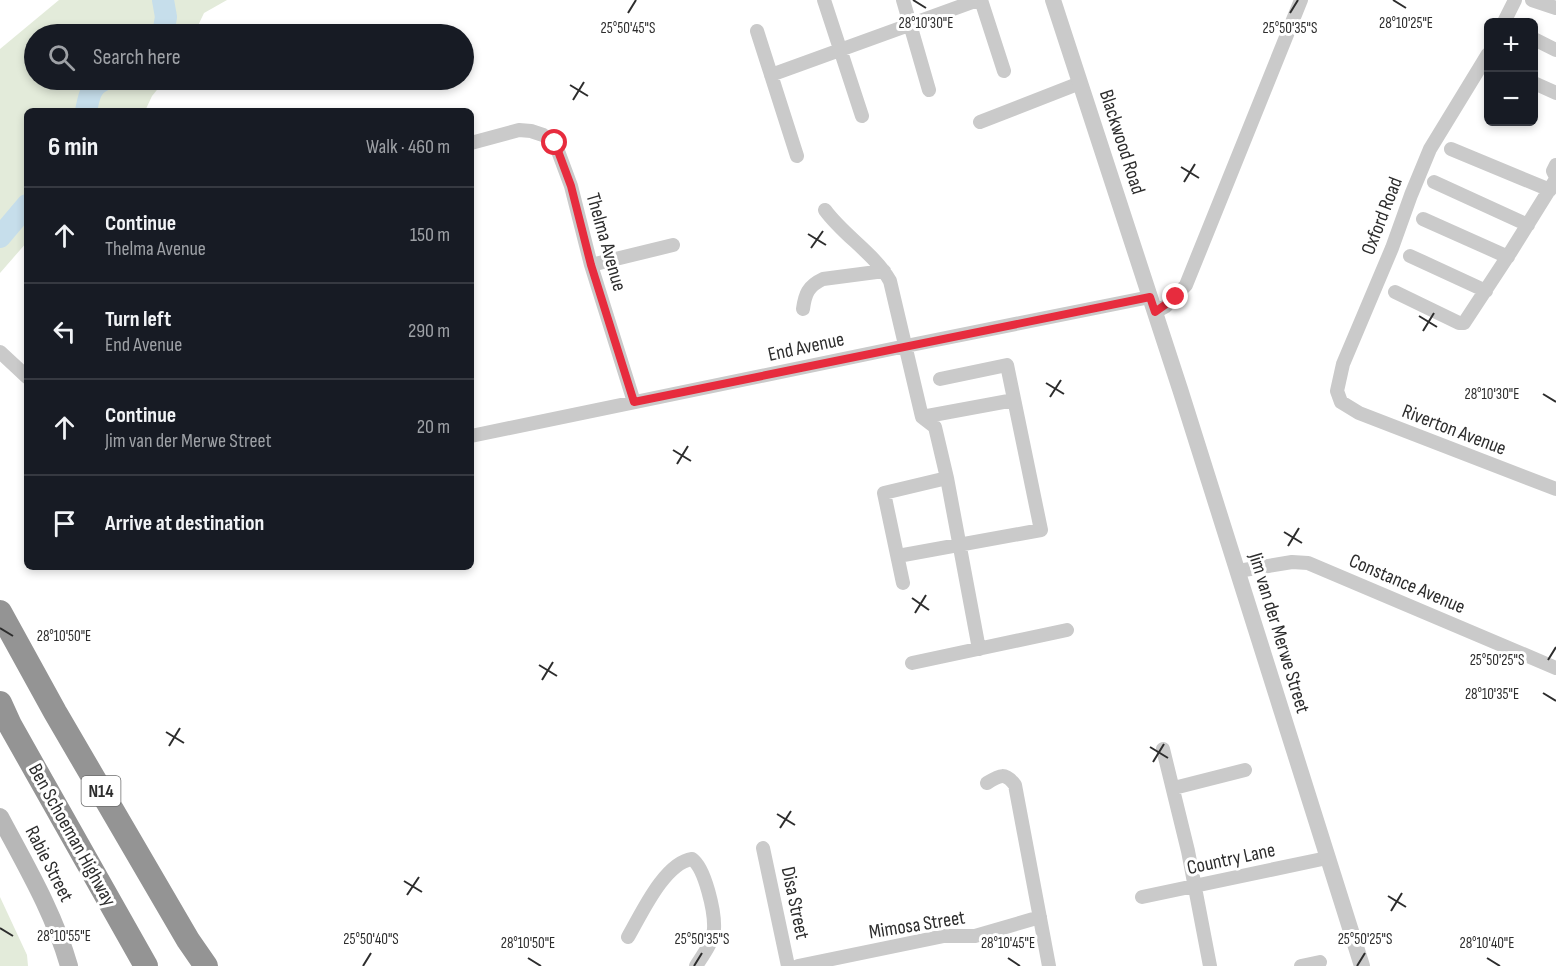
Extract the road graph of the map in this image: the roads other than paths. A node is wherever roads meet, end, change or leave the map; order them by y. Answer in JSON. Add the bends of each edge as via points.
{"nodes":[{"id":1,"x":824,"y":0,"type":"edge"},
{"id":2,"x":903,"y":0,"type":"edge"},
{"id":3,"x":980,"y":0,"type":"edge"},
{"id":4,"x":1053,"y":0,"type":"edge"},
{"id":5,"x":1301,"y":0,"type":"edge"},
{"id":6,"x":1515,"y":0,"type":"edge"},
{"id":7,"x":1532,"y":0,"type":"edge"},
{"id":8,"x":1556,"y":8,"type":"edge"},
{"id":9,"x":1506,"y":18,"type":"edge"},
{"id":10,"x":910,"y":23,"type":"junction"},
{"id":11,"x":757,"y":32,"type":"dead end"},
{"id":12,"x":1538,"y":41,"type":"edge"},
{"id":13,"x":841,"y":50,"type":"junction"},
{"id":14,"x":1556,"y":50,"type":"edge"},
{"id":15,"x":1484,"y":61,"type":"edge"},
{"id":16,"x":1004,"y":71,"type":"dead end"},
{"id":17,"x":771,"y":75,"type":"junction"},
{"id":18,"x":1080,"y":83,"type":"junction"},
{"id":19,"x":1538,"y":85,"type":"edge"},
{"id":20,"x":929,"y":90,"type":"dead end"},
{"id":21,"x":1556,"y":93,"type":"edge"},
{"id":22,"x":862,"y":116,"type":"dead end"},
{"id":23,"x":980,"y":122,"type":"dead end"},
{"id":24,"x":474,"y":142,"type":"edge"},
{"id":25,"x":1452,"y":149,"type":"dead end"},
{"id":26,"x":797,"y":156,"type":"dead end"},
{"id":27,"x":1556,"y":165,"type":"edge"},
{"id":28,"x":1434,"y":182,"type":"dead end"},
{"id":29,"x":1554,"y":182,"type":"edge"},
{"id":30,"x":825,"y":210,"type":"dead end"},
{"id":31,"x":1423,"y":219,"type":"dead end"},
{"id":32,"x":1528,"y":225,"type":"junction"},
{"id":33,"x":673,"y":245,"type":"dead end"},
{"id":34,"x":1410,"y":256,"type":"dead end"},
{"id":35,"x":1508,"y":257,"type":"junction"},
{"id":36,"x":591,"y":265,"type":"junction"},
{"id":37,"x":884,"y":271,"type":"junction"},
{"id":38,"x":1486,"y":291,"type":"junction"},
{"id":39,"x":1395,"y":292,"type":"dead end"},
{"id":40,"x":1152,"y":305,"type":"junction"},
{"id":41,"x":803,"y":309,"type":"dead end"},
{"id":42,"x":906,"y":345,"type":"junction"},
{"id":43,"x":0,"y":352,"type":"edge"},
{"id":44,"x":24,"y":374,"type":"edge"},
{"id":45,"x":940,"y":380,"type":"dead end"},
{"id":46,"x":1014,"y":400,"type":"junction"},
{"id":47,"x":634,"y":402,"type":"junction"},
{"id":48,"x":1341,"y":402,"type":"joint"},
{"id":49,"x":922,"y":417,"type":"junction"},
{"id":50,"x":474,"y":435,"type":"edge"},
{"id":51,"x":947,"y":478,"type":"junction"},
{"id":52,"x":1556,"y":489,"type":"edge"},
{"id":53,"x":959,"y":545,"type":"junction"},
{"id":54,"x":898,"y":556,"type":"junction"},
{"id":55,"x":1238,"y":571,"type":"junction"},
{"id":56,"x":903,"y":583,"type":"dead end"},
{"id":57,"x":0,"y":612,"type":"edge"},
{"id":58,"x":1066,"y":630,"type":"dead end"},
{"id":59,"x":978,"y":649,"type":"junction"},
{"id":60,"x":912,"y":663,"type":"dead end"},
{"id":61,"x":1556,"y":668,"type":"edge"},
{"id":62,"x":0,"y":703,"type":"edge"},
{"id":63,"x":1163,"y":749,"type":"dead end"},
{"id":64,"x":1245,"y":770,"type":"dead end"},
{"id":65,"x":987,"y":783,"type":"dead end"},
{"id":66,"x":1174,"y":788,"type":"junction"},
{"id":67,"x":0,"y":817,"type":"edge"},
{"id":68,"x":763,"y":848,"type":"dead end"},
{"id":69,"x":1327,"y":858,"type":"junction"},
{"id":70,"x":1195,"y":887,"type":"junction"},
{"id":71,"x":1142,"y":897,"type":"dead end"},
{"id":72,"x":1040,"y":917,"type":"junction"},
{"id":73,"x":628,"y":937,"type":"dead end"},
{"id":74,"x":1320,"y":962,"type":"dead end"},
{"id":75,"x":69,"y":966,"type":"edge"},
{"id":76,"x":146,"y":966,"type":"edge"},
{"id":77,"x":206,"y":966,"type":"edge"},
{"id":78,"x":696,"y":966,"type":"edge"},
{"id":79,"x":788,"y":966,"type":"edge"},
{"id":80,"x":798,"y":966,"type":"edge"},
{"id":81,"x":1049,"y":966,"type":"edge"},
{"id":82,"x":1210,"y":966,"type":"edge"},
{"id":83,"x":1301,"y":966,"type":"edge"},
{"id":84,"x":1362,"y":966,"type":"edge"}],
"edges":[{"from":1,"to":13,"type":"street"},
{"from":2,"to":10,"type":"street"},
{"from":3,"to":10,"type":"street"},
{"from":3,"to":16,"type":"street"},
{"from":4,"to":18,"type":"street","name":"Blackwood Road"},
{"from":5,"to":40,"type":"street","via":[[1186,285],[1166,306]]},
{"from":6,"to":9,"type":"street"},
{"from":7,"to":8,"type":"street"},
{"from":10,"to":13,"type":"street"},
{"from":10,"to":20,"type":"street"},
{"from":11,"to":17,"type":"street"},
{"from":12,"to":14,"type":"street"},
{"from":13,"to":17,"type":"street"},
{"from":13,"to":22,"type":"street"},
{"from":15,"to":48,"type":"street","name":"Oxford Road","via":[[1421,170],[1343,364],[1337,391]]},
{"from":17,"to":26,"type":"street"},
{"from":18,"to":23,"type":"street"},
{"from":18,"to":40,"type":"street","name":"Blackwood Road"},
{"from":19,"to":21,"type":"street"},
{"from":24,"to":36,"type":"street","name":"Thelma Avenue","via":[[519,130],[543,135],[555,143],[571,186]]},
{"from":25,"to":29,"type":"street"},
{"from":27,"to":29,"type":"street"},
{"from":28,"to":32,"type":"street"},
{"from":29,"to":32,"type":"street"},
{"from":30,"to":37,"type":"street","via":[[836,226]]},
{"from":31,"to":35,"type":"street"},
{"from":32,"to":35,"type":"street"},
{"from":33,"to":36,"type":"street"},
{"from":34,"to":38,"type":"street"},
{"from":35,"to":38,"type":"street"},
{"from":36,"to":47,"type":"street","name":"Thelma Avenue"},
{"from":37,"to":41,"type":"street","via":[[823,279],[809,287]]},
{"from":37,"to":42,"type":"street"},
{"from":38,"to":39,"type":"street","via":[[1467,321],[1459,323]]},
{"from":40,"to":42,"type":"street","name":"End Avenue"},
{"from":40,"to":55,"type":"street","name":"Jim van der Merwe Street"},
{"from":42,"to":47,"type":"street","name":"End Avenue"},
{"from":42,"to":49,"type":"street"},
{"from":43,"to":44,"type":"street"},
{"from":45,"to":46,"type":"street","via":[[1007,365]]},
{"from":46,"to":49,"type":"street"},
{"from":46,"to":53,"type":"street","via":[[1041,530]]},
{"from":47,"to":50,"type":"street","name":"End Avenue"},
{"from":48,"to":52,"type":"street","name":"Riverton Avenue","via":[[1382,423]]},
{"from":49,"to":51,"type":"street","via":[[934,427]]},
{"from":51,"to":53,"type":"street"},
{"from":51,"to":54,"type":"street","via":[[884,493]]},
{"from":53,"to":54,"type":"street"},
{"from":53,"to":59,"type":"street"},
{"from":54,"to":56,"type":"street"},
{"from":55,"to":61,"type":"street","name":"Constance Avenue","via":[[1308,563]]},
{"from":55,"to":69,"type":"street","name":"Jim van der Merwe Street"},
{"from":57,"to":77,"type":"highway","number":"N14"},
{"from":58,"to":59,"type":"street"},
{"from":59,"to":60,"type":"street"},
{"from":62,"to":76,"type":"highway","name":"Ben Schoeman Highway","number":"N14"},
{"from":63,"to":66,"type":"street"},
{"from":64,"to":66,"type":"street"},
{"from":65,"to":72,"type":"street","via":[[1005,776],[1015,785]]},
{"from":66,"to":70,"type":"street"},
{"from":67,"to":75,"type":"main road","name":"Rabie Street","via":[[42,896]]},
{"from":68,"to":79,"type":"street","name":"Disa Street"},
{"from":69,"to":70,"type":"street","name":"Country Lane"},
{"from":69,"to":84,"type":"street","name":"Jim van der Merwe Street"},
{"from":70,"to":71,"type":"street","name":"Country Lane"},
{"from":70,"to":82,"type":"street"},
{"from":72,"to":80,"type":"street","name":"Mimosa Street","via":[[975,936],[944,936]]},
{"from":72,"to":81,"type":"street"},
{"from":73,"to":78,"type":"street","via":[[663,878],[677,864],[692,859],[702,871],[714,917],[710,943]]},
{"from":74,"to":83,"type":"street"}]}
